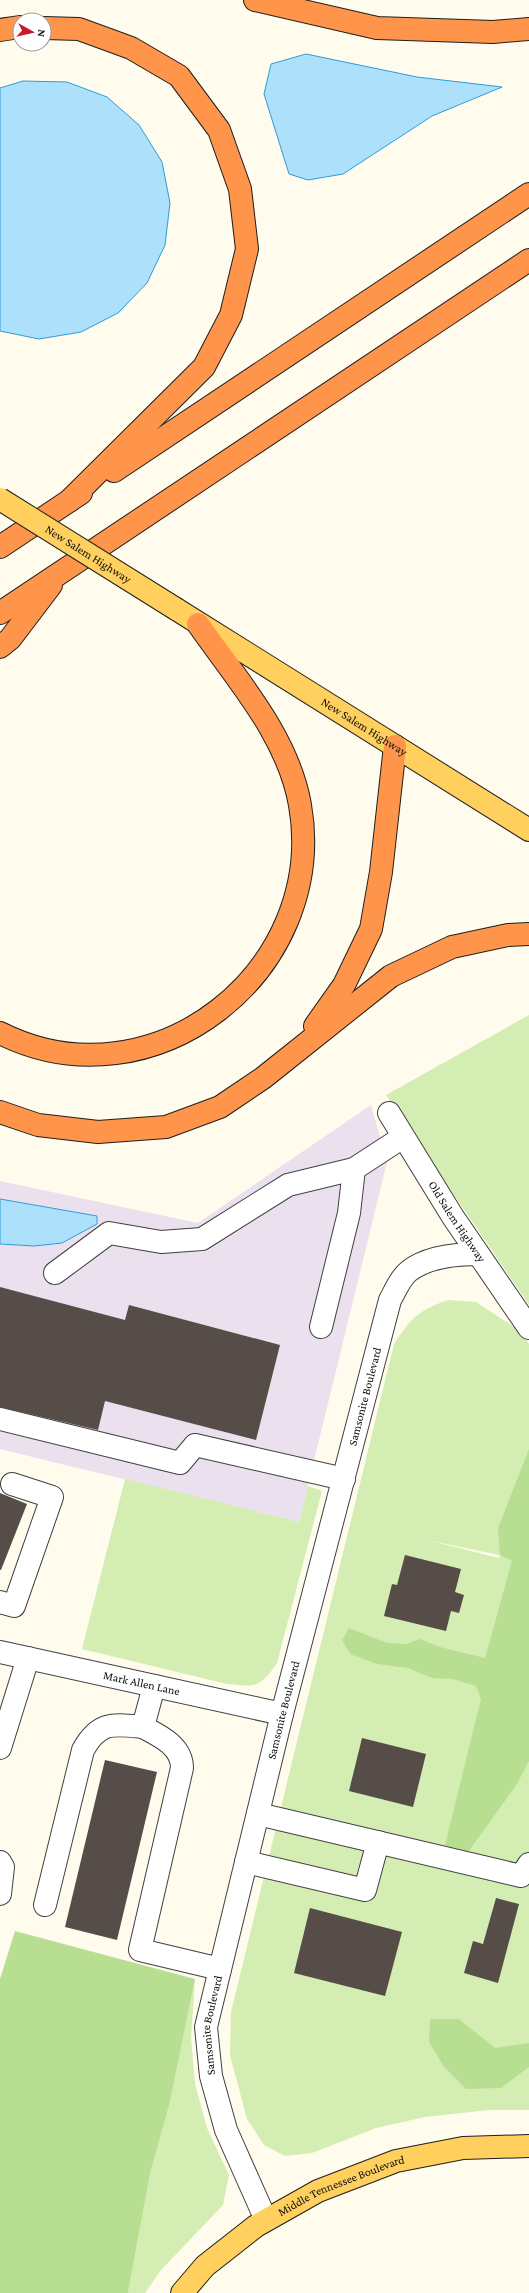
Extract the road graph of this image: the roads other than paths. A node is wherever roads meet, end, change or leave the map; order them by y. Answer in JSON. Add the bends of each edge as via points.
{"nodes":[{"id":1,"x":255,"y":0,"type":"edge"},
{"id":2,"x":12,"y":28,"type":"edge"},
{"id":3,"x":52,"y":28,"type":"edge"},
{"id":4,"x":529,"y":28,"type":"edge"},
{"id":5,"x":0,"y":30,"type":"edge"},
{"id":6,"x":529,"y":194,"type":"edge"},
{"id":7,"x":529,"y":260,"type":"edge"},
{"id":8,"x":0,"y":499,"type":"edge"},
{"id":9,"x":69,"y":501,"type":"junction"},
{"id":10,"x":0,"y":547,"type":"edge"},
{"id":11,"x":61,"y":572,"type":"junction"},
{"id":12,"x":0,"y":612,"type":"edge"},
{"id":13,"x":198,"y":624,"type":"junction"},
{"id":14,"x":0,"y":647,"type":"edge"},
{"id":15,"x":395,"y":746,"type":"junction"},
{"id":16,"x":529,"y":830,"type":"edge"},
{"id":17,"x":529,"y":934,"type":"edge"},
{"id":18,"x":0,"y":1032,"type":"edge"},
{"id":19,"x":302,"y":1045,"type":"junction"},
{"id":20,"x":0,"y":1112,"type":"edge"},
{"id":21,"x":389,"y":1113,"type":"dead end"},
{"id":22,"x":404,"y":1137,"type":"junction"},
{"id":23,"x":354,"y":1169,"type":"junction"},
{"id":24,"x":478,"y":1254,"type":"junction"},
{"id":25,"x":55,"y":1273,"type":"dead end"},
{"id":26,"x":321,"y":1327,"type":"dead end"},
{"id":27,"x":529,"y":1328,"type":"edge"},
{"id":28,"x":0,"y":1419,"type":"edge"},
{"id":29,"x":344,"y":1479,"type":"junction"},
{"id":30,"x":12,"y":1484,"type":"dead end"},
{"id":31,"x":0,"y":1602,"type":"edge"},
{"id":32,"x":0,"y":1652,"type":"edge"},
{"id":33,"x":28,"y":1658,"type":"junction"},
{"id":34,"x":154,"y":1686,"type":"junction"},
{"id":35,"x":7,"y":1697,"type":"edge"},
{"id":36,"x":282,"y":1714,"type":"junction"},
{"id":37,"x":143,"y":1727,"type":"junction"},
{"id":38,"x":0,"y":1748,"type":"edge"},
{"id":39,"x":258,"y":1814,"type":"junction"},
{"id":40,"x":378,"y":1842,"type":"junction"},
{"id":41,"x":0,"y":1862,"type":"edge"},
{"id":42,"x":246,"y":1862,"type":"junction"},
{"id":43,"x":529,"y":1864,"type":"edge"},
{"id":44,"x":0,"y":1894,"type":"edge"},
{"id":45,"x":45,"y":1905,"type":"dead end"},
{"id":46,"x":220,"y":1970,"type":"junction"},
{"id":47,"x":529,"y":2146,"type":"edge"},
{"id":48,"x":266,"y":2220,"type":"junction"},
{"id":49,"x":182,"y":2293,"type":"edge"}],
"edges":[{"from":1,"to":4,"type":"highway","via":[[377,28],[493,32]]},
{"from":2,"to":5,"type":"highway"},
{"from":3,"to":9,"type":"highway","via":[[79,29],[131,48],[179,76],[219,130],[240,189],[247,249],[231,315],[204,367]]},
{"from":6,"to":9,"type":"highway"},
{"from":7,"to":11,"type":"highway"},
{"from":8,"to":13,"type":"main road","name":"New Salem Highway","bridge":true},
{"from":9,"to":10,"type":"highway"},
{"from":11,"to":12,"type":"highway"},
{"from":11,"to":14,"type":"highway","via":[[10,639]]},
{"from":13,"to":15,"type":"main road","name":"New Salem Highway"},
{"from":13,"to":18,"type":"highway","via":[[274,734],[291,770],[300,806],[303,838],[300,875],[292,908],[278,937],[260,968],[239,993],[216,1013],[176,1037],[144,1049],[112,1054],[75,1054],[41,1048]]},
{"from":15,"to":16,"type":"main road","name":"New Salem Highway"},
{"from":15,"to":19,"type":"highway","via":[[381,872],[371,929],[344,985]]},
{"from":17,"to":19,"type":"highway","via":[[508,935],[452,947],[391,976]]},
{"from":19,"to":20,"type":"highway","via":[[263,1078],[220,1107],[166,1127],[98,1132],[38,1124]]},
{"from":21,"to":22,"type":"street","name":"Old Salem Highway"},
{"from":22,"to":23,"type":"street"},
{"from":22,"to":24,"type":"street","name":"Old Salem Highway"},
{"from":23,"to":25,"type":"street","via":[[288,1185],[202,1239],[161,1242],[109,1233]]},
{"from":23,"to":26,"type":"street","via":[[348,1213]]},
{"from":24,"to":27,"type":"street","name":"Old Salem Highway"},
{"from":24,"to":29,"type":"street","name":"Samsonite Boulevard","via":[[458,1254],[430,1261],[408,1271],[390,1300]]},
{"from":28,"to":29,"type":"street","via":[[180,1464],[195,1445]]},
{"from":29,"to":36,"type":"street","name":"Samsonite Boulevard"},
{"from":30,"to":31,"type":"street","via":[[52,1497],[14,1606]]},
{"from":32,"to":33,"type":"street","name":"Mark Allen Lane"},
{"from":33,"to":34,"type":"street","name":"Mark Allen Lane"},
{"from":33,"to":35,"type":"street"},
{"from":34,"to":36,"type":"street","name":"Mark Allen Lane"},
{"from":34,"to":37,"type":"street"},
{"from":35,"to":38,"type":"street"},
{"from":36,"to":39,"type":"street","name":"Samsonite Boulevard"},
{"from":37,"to":45,"type":"street","via":[[125,1725],[99,1729],[83,1750]]},
{"from":37,"to":46,"type":"street","via":[[177,1749],[182,1761],[181,1778],[140,1950]]},
{"from":39,"to":40,"type":"street"},
{"from":39,"to":42,"type":"street","name":"Samsonite Boulevard"},
{"from":40,"to":42,"type":"street","via":[[365,1890]]},
{"from":40,"to":43,"type":"street","via":[[521,1876]]},
{"from":41,"to":44,"type":"street","via":[[3,1867]]},
{"from":42,"to":46,"type":"street","name":"Samsonite Boulevard"},
{"from":46,"to":48,"type":"street","name":"Samsonite Boulevard","via":[[206,2027],[211,2076],[226,2130]]},
{"from":47,"to":48,"type":"main road","name":"Middle Tennessee Boulevard","via":[[463,2148],[396,2161],[318,2191]]},
{"from":48,"to":49,"type":"main road","name":"Middle Tennessee Boulevard","via":[[204,2266]]}]}
